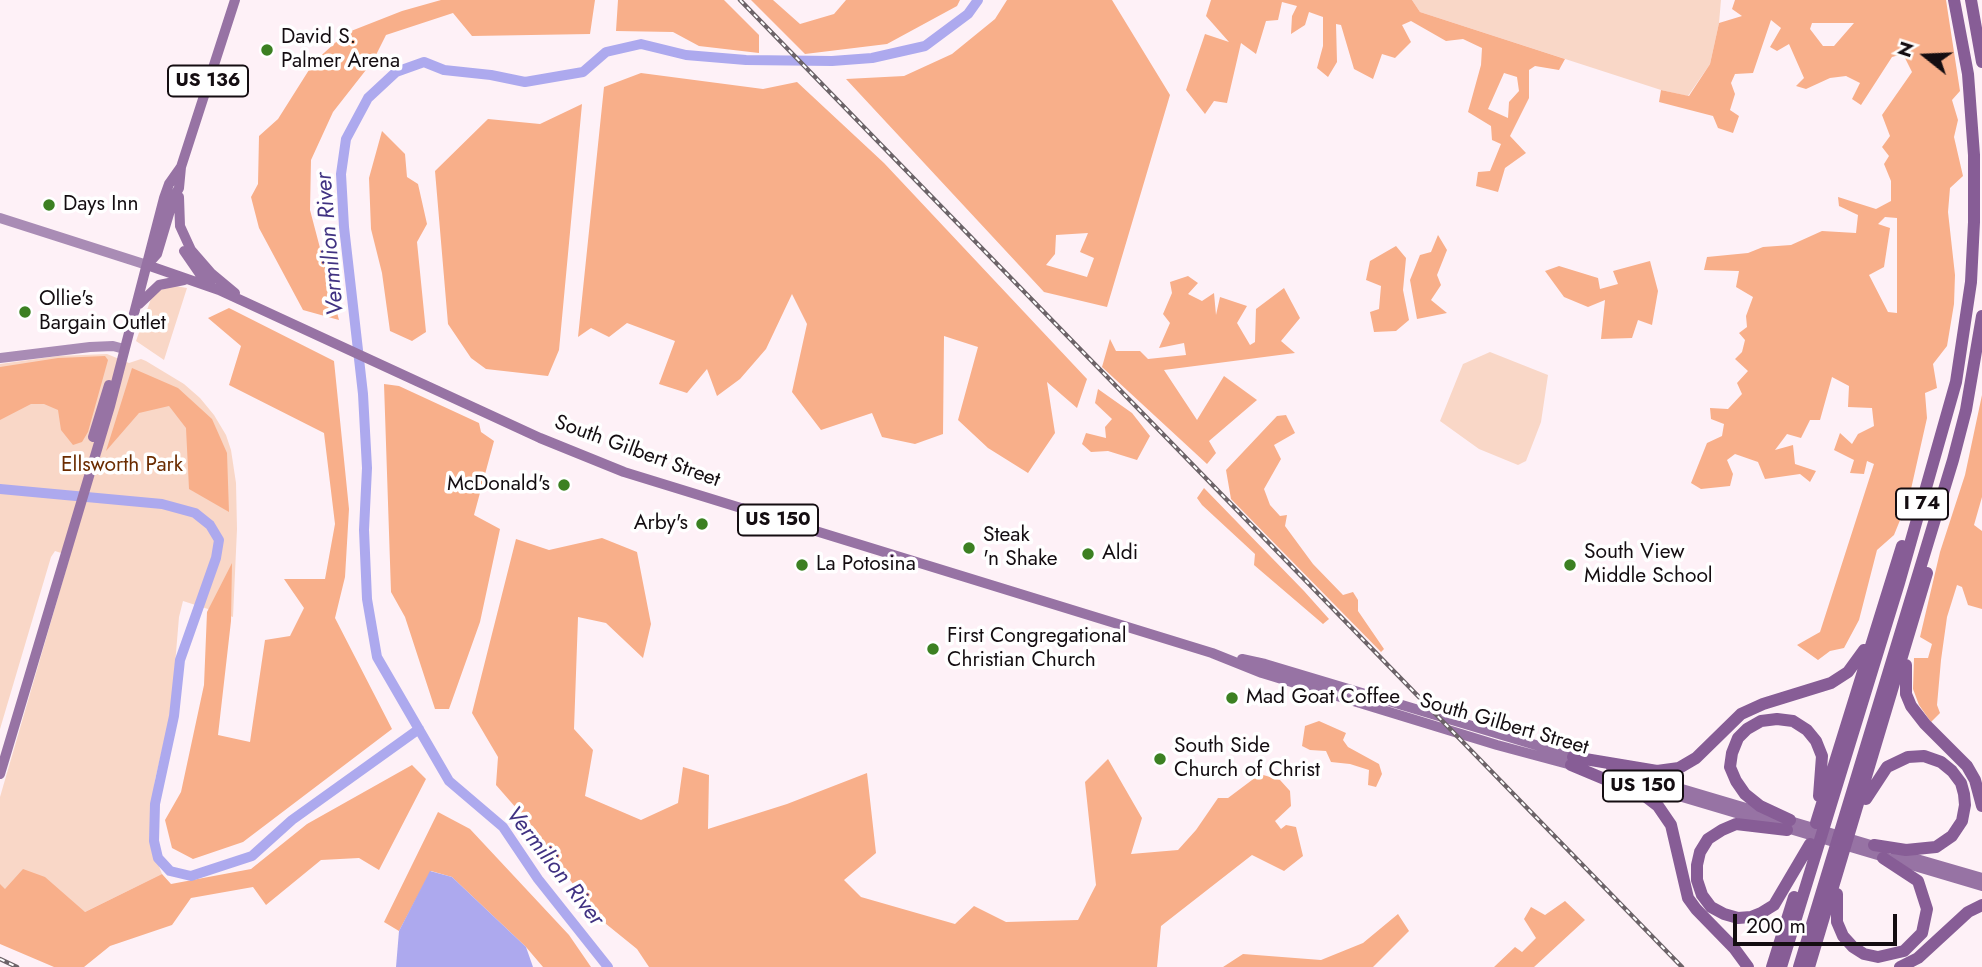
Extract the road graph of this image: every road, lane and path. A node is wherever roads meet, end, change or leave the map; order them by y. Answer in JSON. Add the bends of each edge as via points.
{"nodes":[{"id":1,"x":235,"y":0,"type":"edge"},
{"id":2,"x":1954,"y":0,"type":"edge"},
{"id":3,"x":1971,"y":0,"type":"edge"},
{"id":4,"x":1982,"y":62,"type":"edge"},
{"id":5,"x":181,"y":167,"type":"junction"},
{"id":6,"x":179,"y":188,"type":"junction"},
{"id":7,"x":172,"y":207,"type":"junction"},
{"id":8,"x":0,"y":218,"type":"edge"},
{"id":9,"x":147,"y":265,"type":"junction"},
{"id":10,"x":190,"y":280,"type":"junction"},
{"id":11,"x":221,"y":287,"type":"junction"},
{"id":12,"x":137,"y":307,"type":"junction"},
{"id":13,"x":1982,"y":316,"type":"edge"},
{"id":14,"x":124,"y":349,"type":"junction"},
{"id":15,"x":0,"y":358,"type":"edge"},
{"id":16,"x":1966,"y":410,"type":"junction"},
{"id":17,"x":1944,"y":430,"type":"junction"},
{"id":18,"x":63,"y":554,"type":"junction"},
{"id":19,"x":1914,"y":621,"type":"junction"},
{"id":20,"x":1872,"y":638,"type":"junction"},
{"id":21,"x":0,"y":752,"type":"edge"},
{"id":22,"x":1572,"y":761,"type":"junction"},
{"id":23,"x":0,"y":774,"type":"edge"},
{"id":24,"x":1982,"y":806,"type":"edge"},
{"id":25,"x":1817,"y":819,"type":"junction"},
{"id":26,"x":1853,"y":824,"type":"junction"},
{"id":27,"x":1789,"y":825,"type":"junction"},
{"id":28,"x":1810,"y":844,"type":"junction"},
{"id":29,"x":1876,"y":853,"type":"junction"},
{"id":30,"x":1841,"y":866,"type":"junction"},
{"id":31,"x":1982,"y":878,"type":"edge"},
{"id":32,"x":1982,"y":886,"type":"edge"},
{"id":33,"x":1982,"y":905,"type":"edge"},
{"id":34,"x":1748,"y":967,"type":"edge"},
{"id":35,"x":1772,"y":967,"type":"edge"},
{"id":36,"x":1782,"y":967,"type":"edge"},
{"id":37,"x":1799,"y":967,"type":"edge"},
{"id":38,"x":1809,"y":967,"type":"edge"},
{"id":39,"x":1900,"y":967,"type":"edge"}],
"edges":[{"from":1,"to":5,"type":"main road","number":"US 136"},
{"from":2,"to":17,"type":"highway","number":"I 74","via":[[1968,74],[1974,222],[1963,345]]},
{"from":3,"to":4,"type":"highway"},
{"from":5,"to":6,"type":"main road","number":"US 136"},
{"from":5,"to":7,"type":"main road"},
{"from":5,"to":9,"type":"main road","number":"US 136","via":[[169,184]]},
{"from":6,"to":7,"type":"main road","number":"US 136"},
{"from":6,"to":11,"type":"main road","via":[[178,211],[185,238]]},
{"from":7,"to":9,"type":"main road","number":"US 136","via":[[157,254]]},
{"from":7,"to":11,"type":"main road","via":[[184,250],[204,280]]},
{"from":8,"to":9,"type":"main road"},
{"from":9,"to":10,"type":"main road","name":"South Gilbert Street","number":"US 150"},
{"from":9,"to":12,"type":"main road"},
{"from":10,"to":11,"type":"main road","name":"South Gilbert Street","number":"US 150"},
{"from":10,"to":12,"type":"main road","via":[[159,285]]},
{"from":11,"to":22,"type":"main road","name":"South Gilbert Street","number":"US 150","via":[[444,394],[624,472],[1212,653],[1262,673]]},
{"from":12,"to":14,"type":"main road"},
{"from":13,"to":16,"type":"highway","number":"I 74"},
{"from":14,"to":15,"type":"main road","via":[[90,347]]},
{"from":14,"to":18,"type":"main road"},
{"from":16,"to":19,"type":"highway","via":[[1961,450]]},
{"from":16,"to":37,"type":"highway","number":"I 74"},
{"from":17,"to":20,"type":"highway"},
{"from":17,"to":36,"type":"highway","number":"I 74"},
{"from":18,"to":21,"type":"main road"},
{"from":18,"to":23,"type":"main road"},
{"from":19,"to":24,"type":"highway","via":[[1906,694],[1917,715],[1967,766]]},
{"from":19,"to":26,"type":"highway"},
{"from":20,"to":22,"type":"highway","via":[[1848,672],[1831,683],[1741,714],[1696,758],[1679,768],[1657,771]]},
{"from":20,"to":25,"type":"highway"},
{"from":22,"to":27,"type":"main road","name":"South Gilbert Street","number":"US 150"},
{"from":22,"to":34,"type":"highway","via":[[1658,806],[1671,825],[1688,898]]},
{"from":25,"to":27,"type":"highway","via":[[1822,756],[1816,741],[1793,721],[1761,721],[1738,738],[1730,767],[1745,794]]},
{"from":25,"to":28,"type":"highway"},
{"from":26,"to":29,"type":"highway","via":[[1879,776],[1897,761],[1924,756],[1952,771],[1961,783],[1965,805],[1952,836],[1936,847]]},
{"from":26,"to":30,"type":"highway"},
{"from":27,"to":28,"type":"highway","via":[[1736,824],[1708,839],[1700,852],[1697,880],[1711,906],[1738,918],[1774,905]]},
{"from":27,"to":29,"type":"main road","number":"US 150"},
{"from":28,"to":35,"type":"highway"},
{"from":29,"to":30,"type":"highway","via":[[1918,881],[1927,909],[1922,933],[1904,951],[1891,956],[1864,954],[1843,936],[1836,906]]},
{"from":29,"to":31,"type":"main road","number":"US 150"},
{"from":29,"to":32,"type":"main road","number":"US 150"},
{"from":30,"to":38,"type":"highway"},
{"from":33,"to":39,"type":"highway","via":[[1968,912],[1918,958]]}]}
